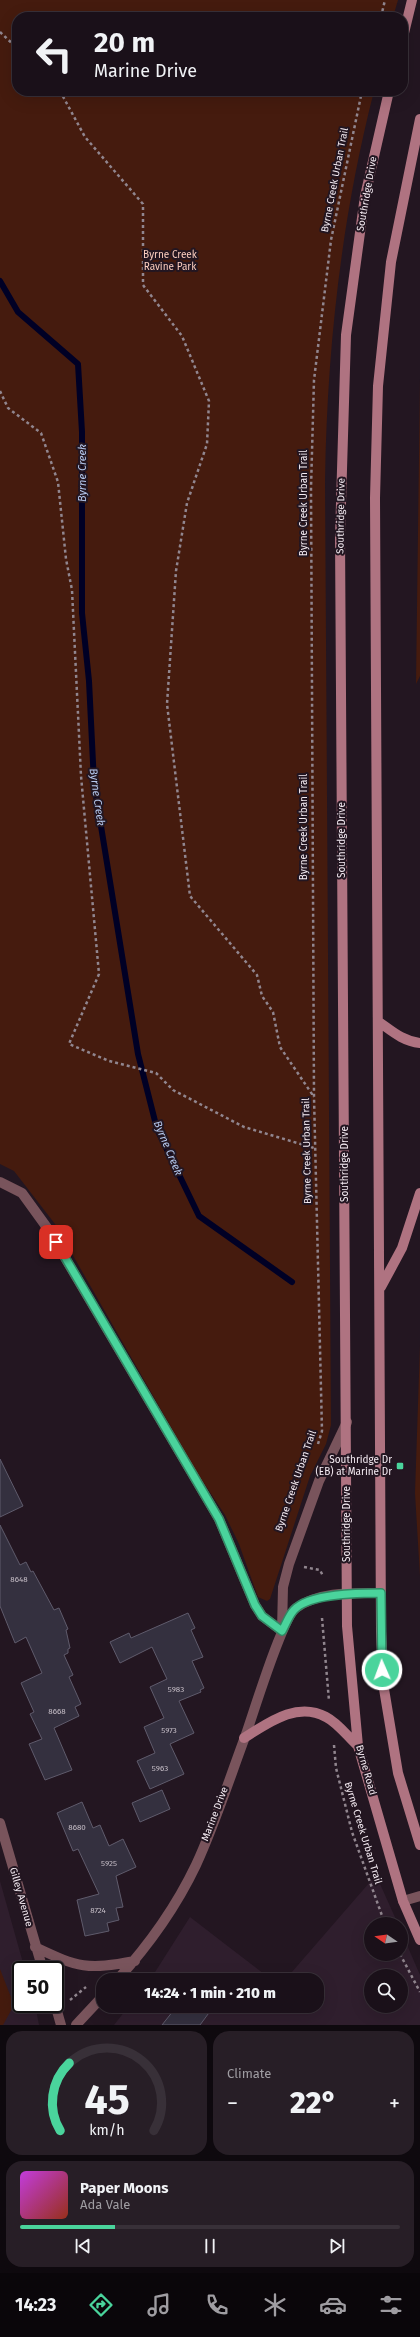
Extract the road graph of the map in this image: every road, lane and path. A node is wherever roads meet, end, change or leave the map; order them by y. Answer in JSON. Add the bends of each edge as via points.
{"nodes":[{"id":1,"x":385,"y":0,"type":"edge"},
{"id":2,"x":412,"y":0,"type":"edge"},
{"id":3,"x":381,"y":12,"type":"edge"},
{"id":4,"x":408,"y":16,"type":"edge"},
{"id":5,"x":0,"y":32,"type":"edge"},
{"id":6,"x":12,"y":43,"type":"edge"},
{"id":7,"x":63,"y":96,"type":"edge"},
{"id":8,"x":361,"y":96,"type":"edge"},
{"id":9,"x":388,"y":96,"type":"edge"},
{"id":10,"x":420,"y":119,"type":"edge"},
{"id":11,"x":0,"y":391,"type":"edge"},
{"id":12,"x":379,"y":1022,"type":"junction"},
{"id":13,"x":420,"y":1043,"type":"edge"},
{"id":14,"x":314,"y":1097,"type":"junction"},
{"id":15,"x":314,"y":1148,"type":"junction"},
{"id":16,"x":0,"y":1182,"type":"edge"},
{"id":17,"x":420,"y":1193,"type":"edge"},
{"id":18,"x":380,"y":1289,"type":"junction"},
{"id":19,"x":347,"y":1422,"type":"junction"},
{"id":20,"x":317,"y":1446,"type":"dead end"},
{"id":21,"x":302,"y":1567,"type":"dead end"},
{"id":22,"x":323,"y":1576,"type":"dead end"},
{"id":23,"x":348,"y":1593,"type":"junction"},
{"id":24,"x":381,"y":1593,"type":"junction"},
{"id":25,"x":322,"y":1618,"type":"dead end"},
{"id":26,"x":282,"y":1631,"type":"junction"},
{"id":27,"x":329,"y":1702,"type":"dead end"},
{"id":28,"x":244,"y":1738,"type":"junction"},
{"id":29,"x":334,"y":1745,"type":"dead end"},
{"id":30,"x":358,"y":1746,"type":"junction"},
{"id":31,"x":0,"y":1826,"type":"edge"},
{"id":32,"x":420,"y":1845,"type":"edge"},
{"id":33,"x":420,"y":1896,"type":"edge"},
{"id":34,"x":403,"y":1901,"type":"junction"},
{"id":35,"x":382,"y":1917,"type":"edge"},
{"id":36,"x":420,"y":1940,"type":"edge"},
{"id":37,"x":35,"y":1947,"type":"junction"},
{"id":38,"x":40,"y":1961,"type":"edge"},
{"id":39,"x":135,"y":1961,"type":"junction"},
{"id":40,"x":404,"y":1961,"type":"edge"},
{"id":41,"x":124,"y":1973,"type":"edge"},
{"id":42,"x":86,"y":1987,"type":"dead end"},
{"id":43,"x":420,"y":1992,"type":"edge"},
{"id":44,"x":70,"y":2000,"type":"dead end"},
{"id":45,"x":96,"y":2004,"type":"edge"},
{"id":46,"x":58,"y":2013,"type":"edge"},
{"id":47,"x":61,"y":2025,"type":"edge"},
{"id":48,"x":76,"y":2025,"type":"edge"}],
"edges":[{"from":1,"to":3,"type":"path"},
{"from":2,"to":4,"type":"main road"},
{"from":5,"to":6,"type":"path"},
{"from":7,"to":14,"type":"path","via":[[85,137],[144,204],[143,285],[182,336],[209,401],[207,444],[187,503],[176,571],[167,704],[190,896],[257,975],[262,996],[273,1012],[280,1047]]},
{"from":8,"to":14,"type":"path","name":"Byrne Creek Urban Trail","via":[[330,240],[314,380],[311,488]]},
{"from":9,"to":19,"type":"main road","name":"Southridge Drive","via":[[365,196],[346,335],[340,545]]},
{"from":10,"to":12,"type":"main road","via":[[391,262],[378,386],[375,498]]},
{"from":11,"to":15,"type":"path","via":[[8,408],[41,433],[58,482],[72,590],[81,776],[99,974],[69,1044],[109,1061],[156,1073],[173,1090],[244,1127]]},
{"from":12,"to":13,"type":"main road","via":[[399,1037]]},
{"from":12,"to":18,"type":"main road"},
{"from":14,"to":15,"type":"path","name":"Byrne Creek Urban Trail"},
{"from":15,"to":20,"type":"path","name":"Byrne Creek Urban Trail","via":[[322,1431]]},
{"from":16,"to":26,"type":"street","via":[[22,1193],[48,1229],[219,1519],[255,1605],[262,1616]]},
{"from":17,"to":18,"type":"main road","via":[[402,1248]]},
{"from":18,"to":24,"type":"main road"},
{"from":19,"to":23,"type":"main road","name":"Southridge Drive"},
{"from":19,"to":26,"type":"street","name":"Marine Drive","via":[[319,1481],[289,1564],[283,1587]]},
{"from":21,"to":22,"type":"path","via":[[320,1570]]},
{"from":23,"to":24,"type":"street","name":"Marine Drive"},
{"from":23,"to":26,"type":"street","name":"Marine Drive","via":[[316,1599],[295,1609]]},
{"from":23,"to":30,"type":"main road","name":"Byrne Road","via":[[348,1648]]},
{"from":24,"to":32,"type":"main road","via":[[383,1683],[398,1772]]},
{"from":25,"to":27,"type":"path"},
{"from":26,"to":28,"type":"street","name":"Marine Drive"},
{"from":28,"to":30,"type":"main road","via":[[278,1717],[306,1711],[326,1717]]},
{"from":28,"to":39,"type":"street","name":"Marine Drive","via":[[196,1865],[175,1903]]},
{"from":29,"to":35,"type":"path","name":"Byrne Creek Urban Trail","via":[[336,1768],[352,1832]]},
{"from":30,"to":34,"type":"main road","name":"Byrne Road"},
{"from":31,"to":37,"type":"street","name":"Gilley Avenue"},
{"from":33,"to":34,"type":"street"},
{"from":34,"to":36,"type":"main road","name":"Byrne Road"},
{"from":37,"to":38,"type":"street","name":"Gilley Avenue"},
{"from":37,"to":39,"type":"street","via":[[64,1961],[86,1967]]},
{"from":39,"to":41,"type":"street","name":"Marine Drive"},
{"from":40,"to":43,"type":"path"},
{"from":42,"to":44,"type":"path"},
{"from":45,"to":48,"type":"street"},
{"from":46,"to":47,"type":"street"}]}
